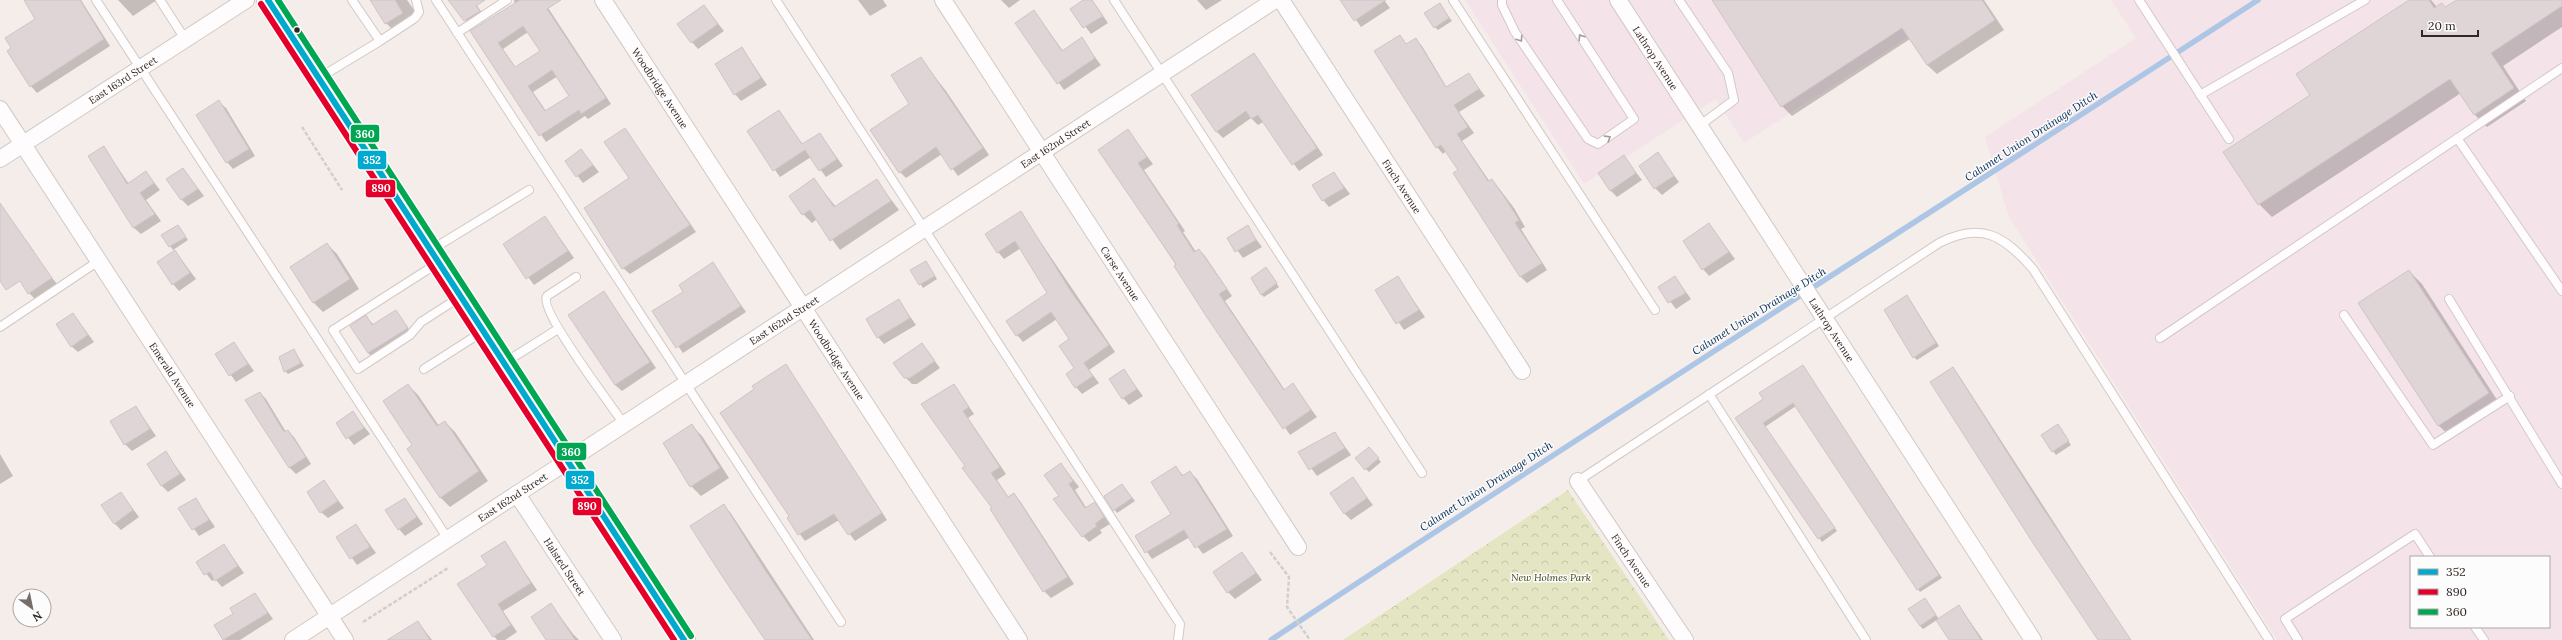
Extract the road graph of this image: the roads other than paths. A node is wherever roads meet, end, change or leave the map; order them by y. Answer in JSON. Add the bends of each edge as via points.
{"nodes":[{"id":1,"x":96,"y":0,"type":"edge"},
{"id":2,"x":160,"y":0,"type":"edge"},
{"id":3,"x":246,"y":0,"type":"edge"},
{"id":4,"x":268,"y":0,"type":"edge"},
{"id":5,"x":352,"y":0,"type":"edge"},
{"id":6,"x":436,"y":0,"type":"edge"},
{"id":7,"x":507,"y":0,"type":"edge"},
{"id":8,"x":603,"y":0,"type":"edge"},
{"id":9,"x":776,"y":0,"type":"edge"},
{"id":10,"x":943,"y":0,"type":"edge"},
{"id":11,"x":1114,"y":0,"type":"edge"},
{"id":12,"x":1275,"y":0,"type":"edge"},
{"id":13,"x":1281,"y":0,"type":"edge"},
{"id":14,"x":1452,"y":0,"type":"edge"},
{"id":15,"x":1502,"y":0,"type":"edge"},
{"id":16,"x":1558,"y":0,"type":"edge"},
{"id":17,"x":1618,"y":0,"type":"edge"},
{"id":18,"x":1679,"y":0,"type":"edge"},
{"id":19,"x":2139,"y":0,"type":"edge"},
{"id":20,"x":2365,"y":0,"type":"edge"},
{"id":21,"x":417,"y":3,"type":"edge"},
{"id":22,"x":457,"y":32,"type":"junction"},
{"id":23,"x":185,"y":39,"type":"junction"},
{"id":24,"x":380,"y":41,"type":"junction"},
{"id":25,"x":141,"y":68,"type":"junction"},
{"id":26,"x":2562,"y":68,"type":"edge"},
{"id":27,"x":1161,"y":74,"type":"junction"},
{"id":28,"x":319,"y":78,"type":"junction"},
{"id":29,"x":2200,"y":95,"type":"junction"},
{"id":30,"x":0,"y":109,"type":"edge"},
{"id":31,"x":1699,"y":126,"type":"junction"},
{"id":32,"x":2457,"y":138,"type":"junction"},
{"id":33,"x":2229,"y":139,"type":"dead end"},
{"id":34,"x":23,"y":145,"type":"junction"},
{"id":35,"x":1042,"y":152,"type":"junction"},
{"id":36,"x":0,"y":160,"type":"edge"},
{"id":37,"x":529,"y":190,"type":"dead end"},
{"id":38,"x":925,"y":229,"type":"junction"},
{"id":39,"x":435,"y":256,"type":"junction"},
{"id":40,"x":100,"y":260,"type":"junction"},
{"id":41,"x":576,"y":277,"type":"dead end"},
{"id":42,"x":2562,"y":291,"type":"edge"},
{"id":43,"x":461,"y":296,"type":"junction"},
{"id":44,"x":2449,"y":299,"type":"dead end"},
{"id":45,"x":803,"y":308,"type":"junction"},
{"id":46,"x":1655,"y":310,"type":"dead end"},
{"id":47,"x":2344,"y":315,"type":"dead end"},
{"id":48,"x":1825,"y":320,"type":"junction"},
{"id":49,"x":0,"y":327,"type":"edge"},
{"id":50,"x":558,"y":329,"type":"junction"},
{"id":51,"x":483,"y":331,"type":"junction"},
{"id":52,"x":2160,"y":338,"type":"dead end"},
{"id":53,"x":504,"y":363,"type":"junction"},
{"id":54,"x":424,"y":369,"type":"dead end"},
{"id":55,"x":1522,"y":372,"type":"dead end"},
{"id":56,"x":685,"y":385,"type":"junction"},
{"id":57,"x":1709,"y":394,"type":"junction"},
{"id":58,"x":2510,"y":396,"type":"junction"},
{"id":59,"x":624,"y":424,"type":"junction"},
{"id":60,"x":568,"y":462,"type":"junction"},
{"id":61,"x":1422,"y":473,"type":"dead end"},
{"id":62,"x":1578,"y":481,"type":"joint"},
{"id":63,"x":2562,"y":484,"type":"edge"},
{"id":64,"x":517,"y":494,"type":"junction"},
{"id":65,"x":448,"y":539,"type":"junction"},
{"id":66,"x":1298,"y":547,"type":"dead end"},
{"id":67,"x":2429,"y":556,"type":"edge"},
{"id":68,"x":329,"y":616,"type":"junction"},
{"id":69,"x":841,"y":622,"type":"dead end"},
{"id":70,"x":2476,"y":628,"type":"edge"},
{"id":71,"x":293,"y":640,"type":"edge"},
{"id":72,"x":345,"y":640,"type":"edge"},
{"id":73,"x":613,"y":640,"type":"edge"},
{"id":74,"x":684,"y":640,"type":"edge"},
{"id":75,"x":1018,"y":640,"type":"edge"},
{"id":76,"x":1178,"y":640,"type":"edge"},
{"id":77,"x":1685,"y":640,"type":"edge"},
{"id":78,"x":1866,"y":640,"type":"edge"},
{"id":79,"x":2033,"y":640,"type":"edge"},
{"id":80,"x":2269,"y":640,"type":"edge"},
{"id":81,"x":2298,"y":640,"type":"edge"},
{"id":82,"x":2484,"y":640,"type":"edge"}],
"edges":[{"from":1,"to":25,"type":"lane"},
{"from":2,"to":23,"type":"lane"},
{"from":3,"to":23,"type":"street","name":"East 163rd Street"},
{"from":4,"to":28,"type":"main road"},
{"from":5,"to":24,"type":"lane"},
{"from":6,"to":22,"type":"lane"},
{"from":7,"to":22,"type":"lane"},
{"from":8,"to":45,"type":"street","name":"Woodbridge Avenue"},
{"from":9,"to":38,"type":"lane"},
{"from":10,"to":35,"type":"street","name":"Carse Avenue"},
{"from":11,"to":27,"type":"lane"},
{"from":12,"to":27,"type":"street","name":"East 162nd Street"},
{"from":13,"to":55,"type":"street","name":"Finch Avenue"},
{"from":14,"to":46,"type":"lane"},
{"from":15,"to":16,"type":"lane","one_way":true,"via":[[1515,32],[1588,139],[1598,144],[1634,119]]},
{"from":17,"to":31,"type":"street","name":"Lathrop Avenue"},
{"from":18,"to":31,"type":"lane","via":[[1728,73],[1734,100]]},
{"from":19,"to":29,"type":"lane"},
{"from":20,"to":29,"type":"lane"},
{"from":21,"to":24,"type":"lane","via":[[419,12],[415,18]]},
{"from":22,"to":56,"type":"lane"},
{"from":23,"to":25,"type":"street","name":"East 163rd Street"},
{"from":24,"to":28,"type":"lane"},
{"from":25,"to":34,"type":"street","name":"East 163rd Street"},
{"from":25,"to":65,"type":"lane"},
{"from":26,"to":32,"type":"lane"},
{"from":27,"to":35,"type":"street","name":"East 162nd Street"},
{"from":27,"to":61,"type":"lane"},
{"from":28,"to":39,"type":"main road"},
{"from":29,"to":33,"type":"lane"},
{"from":30,"to":34,"type":"street","name":"Emerald Avenue"},
{"from":31,"to":48,"type":"street","name":"Lathrop Avenue"},
{"from":32,"to":42,"type":"lane"},
{"from":32,"to":52,"type":"lane"},
{"from":34,"to":36,"type":"street","name":"East 163rd Street"},
{"from":34,"to":40,"type":"street","name":"Emerald Avenue"},
{"from":35,"to":38,"type":"street","name":"East 162nd Street"},
{"from":35,"to":66,"type":"street","name":"Carse Avenue"},
{"from":37,"to":39,"type":"lane"},
{"from":38,"to":45,"type":"street","name":"East 162nd Street"},
{"from":38,"to":76,"type":"lane","via":[[1180,624]]},
{"from":39,"to":43,"type":"main road"},
{"from":39,"to":43,"type":"lane","via":[[333,330],[358,368],[410,335],[421,322]]},
{"from":40,"to":49,"type":"lane"},
{"from":40,"to":68,"type":"street","name":"Emerald Avenue"},
{"from":41,"to":50,"type":"lane","via":[[545,298]]},
{"from":43,"to":51,"type":"main road"},
{"from":44,"to":58,"type":"lane"},
{"from":45,"to":56,"type":"street","name":"East 162nd Street"},
{"from":45,"to":75,"type":"street","name":"Woodbridge Avenue"},
{"from":47,"to":58,"type":"lane","via":[[2433,445]]},
{"from":48,"to":57,"type":"lane"},
{"from":48,"to":79,"type":"street","name":"Lathrop Avenue"},
{"from":48,"to":80,"type":"lane","via":[[1952,237],[1984,232],[2003,239],[2033,269]]},
{"from":50,"to":53,"type":"lane"},
{"from":50,"to":59,"type":"lane"},
{"from":51,"to":53,"type":"main road"},
{"from":51,"to":54,"type":"lane"},
{"from":53,"to":60,"type":"main road"},
{"from":56,"to":59,"type":"street","name":"East 162nd Street"},
{"from":56,"to":69,"type":"lane"},
{"from":57,"to":62,"type":"lane"},
{"from":57,"to":78,"type":"lane"},
{"from":58,"to":63,"type":"lane"},
{"from":59,"to":60,"type":"street","name":"East 162nd Street"},
{"from":60,"to":64,"type":"street","name":"East 162nd Street"},
{"from":60,"to":74,"type":"main road"},
{"from":62,"to":77,"type":"street","name":"Finch Avenue"},
{"from":64,"to":65,"type":"street","name":"East 162nd Street"},
{"from":64,"to":73,"type":"street","name":"Halsted Street"},
{"from":65,"to":68,"type":"street","name":"East 162nd Street"},
{"from":67,"to":81,"type":"lane","via":[[2415,534],[2285,620]]},
{"from":68,"to":71,"type":"street","name":"East 162nd Street"},
{"from":68,"to":72,"type":"street","name":"Emerald Avenue"},
{"from":70,"to":82,"type":"lane"}]}
